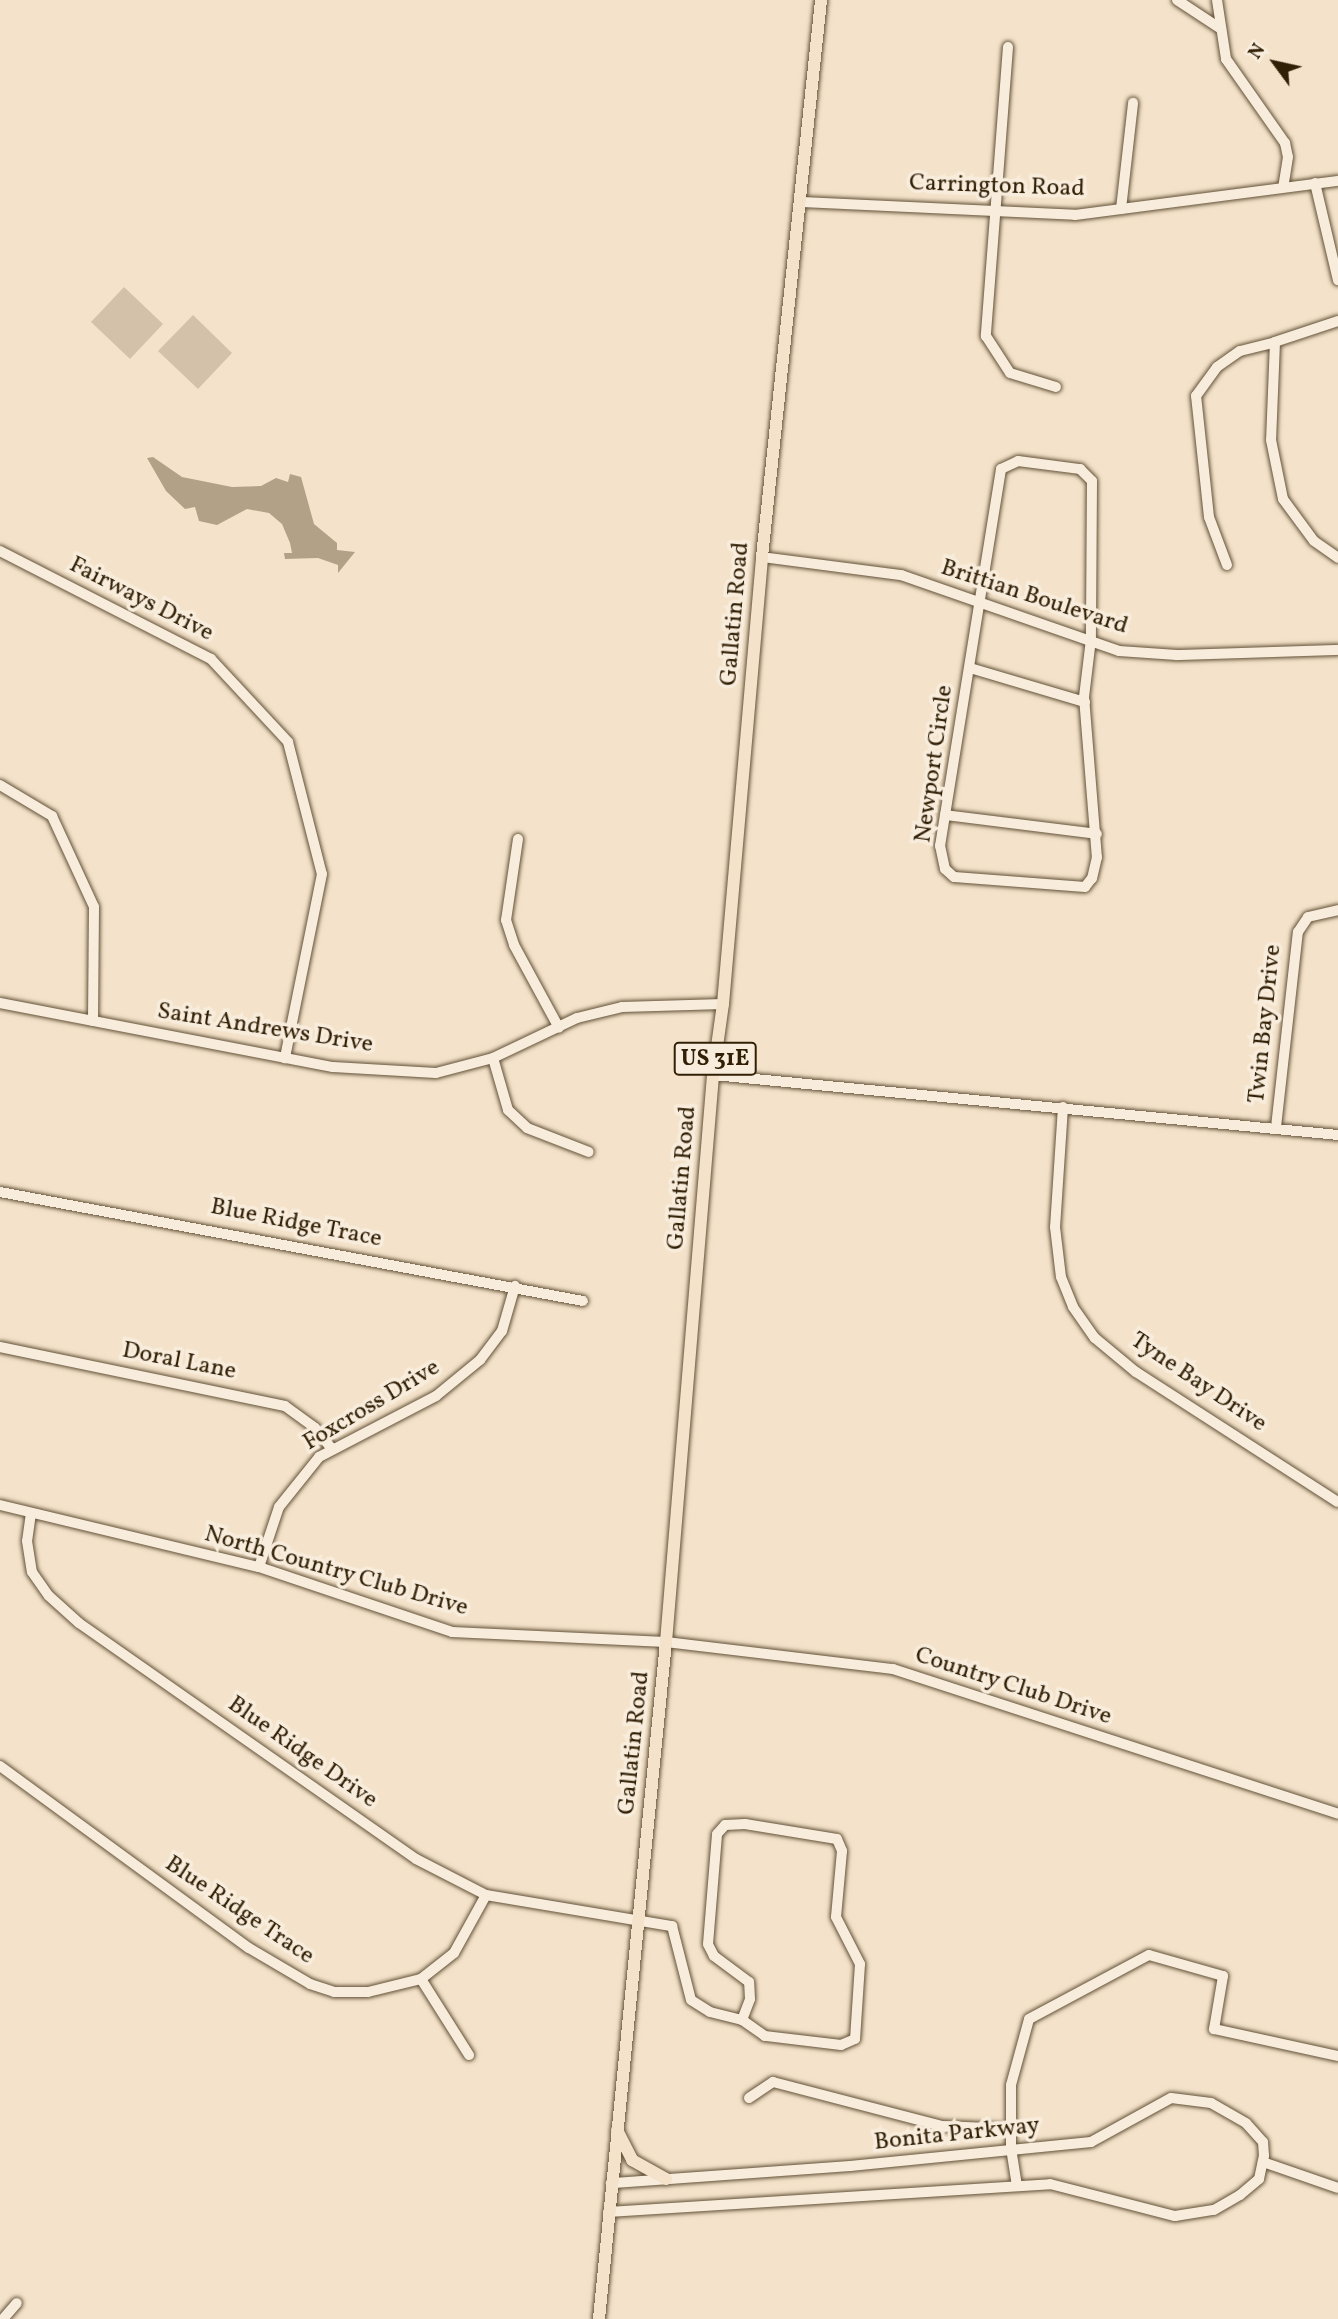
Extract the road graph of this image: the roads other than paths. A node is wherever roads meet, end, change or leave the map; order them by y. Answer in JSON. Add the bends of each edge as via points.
{"nodes":[{"id":1,"x":821,"y":0,"type":"edge"},
{"id":2,"x":1177,"y":0,"type":"edge"},
{"id":3,"x":1217,"y":0,"type":"edge"},
{"id":4,"x":1221,"y":29,"type":"junction"},
{"id":5,"x":1008,"y":47,"type":"dead end"},
{"id":6,"x":1133,"y":103,"type":"dead end"},
{"id":7,"x":1338,"y":181,"type":"edge"},
{"id":8,"x":1315,"y":183,"type":"junction"},
{"id":9,"x":1283,"y":187,"type":"junction"},
{"id":10,"x":802,"y":202,"type":"junction"},
{"id":11,"x":992,"y":208,"type":"junction"},
{"id":12,"x":1121,"y":209,"type":"junction"},
{"id":13,"x":1338,"y":280,"type":"edge"},
{"id":14,"x":1338,"y":321,"type":"edge"},
{"id":15,"x":1275,"y":342,"type":"junction"},
{"id":16,"x":1056,"y":387,"type":"dead end"},
{"id":17,"x":0,"y":551,"type":"edge"},
{"id":18,"x":762,"y":557,"type":"junction"},
{"id":19,"x":1338,"y":558,"type":"edge"},
{"id":20,"x":1227,"y":565,"type":"dead end"},
{"id":21,"x":980,"y":606,"type":"junction"},
{"id":22,"x":1091,"y":639,"type":"junction"},
{"id":23,"x":1338,"y":650,"type":"edge"},
{"id":24,"x":970,"y":668,"type":"junction"},
{"id":25,"x":1085,"y":702,"type":"junction"},
{"id":26,"x":0,"y":785,"type":"edge"},
{"id":27,"x":945,"y":815,"type":"junction"},
{"id":28,"x":1097,"y":834,"type":"junction"},
{"id":29,"x":517,"y":839,"type":"dead end"},
{"id":30,"x":1338,"y":909,"type":"edge"},
{"id":31,"x":0,"y":1003,"type":"edge"},
{"id":32,"x":723,"y":1004,"type":"junction"},
{"id":33,"x":93,"y":1021,"type":"junction"},
{"id":34,"x":559,"y":1028,"type":"junction"},
{"id":35,"x":285,"y":1058,"type":"junction"},
{"id":36,"x":493,"y":1058,"type":"junction"},
{"id":37,"x":713,"y":1075,"type":"junction"},
{"id":38,"x":1063,"y":1107,"type":"junction"},
{"id":39,"x":1276,"y":1127,"type":"junction"},
{"id":40,"x":1338,"y":1135,"type":"edge"},
{"id":41,"x":589,"y":1152,"type":"dead end"},
{"id":42,"x":0,"y":1192,"type":"edge"},
{"id":43,"x":515,"y":1286,"type":"junction"},
{"id":44,"x":583,"y":1301,"type":"dead end"},
{"id":45,"x":0,"y":1348,"type":"edge"},
{"id":46,"x":332,"y":1450,"type":"junction"},
{"id":47,"x":1338,"y":1502,"type":"edge"},
{"id":48,"x":0,"y":1505,"type":"edge"},
{"id":49,"x":31,"y":1513,"type":"junction"},
{"id":50,"x":259,"y":1567,"type":"junction"},
{"id":51,"x":666,"y":1642,"type":"junction"},
{"id":52,"x":0,"y":1766,"type":"edge"},
{"id":53,"x":1338,"y":1814,"type":"edge"},
{"id":54,"x":485,"y":1895,"type":"junction"},
{"id":55,"x":638,"y":1917,"type":"junction"},
{"id":56,"x":421,"y":1979,"type":"junction"},
{"id":57,"x":742,"y":2020,"type":"junction"},
{"id":58,"x":469,"y":2055,"type":"dead end"},
{"id":59,"x":1338,"y":2056,"type":"edge"},
{"id":60,"x":749,"y":2098,"type":"dead end"},
{"id":61,"x":616,"y":2129,"type":"junction"},
{"id":62,"x":1011,"y":2129,"type":"junction"},
{"id":63,"x":1011,"y":2150,"type":"junction"},
{"id":64,"x":1263,"y":2162,"type":"junction"},
{"id":65,"x":666,"y":2179,"type":"junction"},
{"id":66,"x":611,"y":2183,"type":"junction"},
{"id":67,"x":1017,"y":2186,"type":"junction"},
{"id":68,"x":1338,"y":2188,"type":"edge"},
{"id":69,"x":608,"y":2212,"type":"junction"},
{"id":70,"x":17,"y":2302,"type":"dead end"},
{"id":71,"x":4,"y":2319,"type":"edge"},
{"id":72,"x":599,"y":2319,"type":"edge"}],
"edges":[{"from":1,"to":10,"type":"main road","name":"Gallatin Road","number":"US 31E"},
{"from":2,"to":4,"type":"street"},
{"from":3,"to":4,"type":"street"},
{"from":4,"to":9,"type":"street","via":[[1226,59],[1284,143],[1288,158]]},
{"from":5,"to":11,"type":"street"},
{"from":6,"to":12,"type":"street"},
{"from":7,"to":8,"type":"street","name":"Carrington Road"},
{"from":8,"to":9,"type":"street","name":"Carrington Road"},
{"from":8,"to":13,"type":"street"},
{"from":9,"to":12,"type":"street","name":"Carrington Road"},
{"from":10,"to":11,"type":"street","name":"Carrington Road"},
{"from":10,"to":18,"type":"main road","name":"Gallatin Road","number":"US 31E"},
{"from":11,"to":12,"type":"street","name":"Carrington Road","via":[[1075,215]]},
{"from":11,"to":16,"type":"street","via":[[986,335],[1010,373]]},
{"from":14,"to":15,"type":"street"},
{"from":15,"to":19,"type":"street","via":[[1273,469],[1283,499],[1314,541]]},
{"from":15,"to":20,"type":"street","via":[[1240,351],[1217,367],[1196,396],[1209,517]]},
{"from":17,"to":35,"type":"street","name":"Fairways Drive","via":[[211,659],[288,742],[321,874]]},
{"from":18,"to":21,"type":"street","name":"Brittian Boulevard","via":[[901,575]]},
{"from":18,"to":32,"type":"main road","name":"Gallatin Road","number":"US 31E"},
{"from":21,"to":22,"type":"street","name":"Brittian Boulevard"},
{"from":21,"to":22,"type":"street","name":"Newport Circle","via":[[1001,469],[1018,461],[1080,469],[1092,481]]},
{"from":21,"to":24,"type":"street","name":"Newport Circle"},
{"from":22,"to":23,"type":"street","name":"Brittian Boulevard","via":[[1119,651],[1177,655]]},
{"from":22,"to":25,"type":"street","name":"Newport Circle"},
{"from":24,"to":25,"type":"street"},
{"from":24,"to":27,"type":"street","name":"Newport Circle"},
{"from":25,"to":28,"type":"street","name":"Newport Circle"},
{"from":26,"to":33,"type":"street","via":[[52,816],[94,907]]},
{"from":27,"to":28,"type":"street"},
{"from":27,"to":28,"type":"street","name":"Newport Circle","via":[[940,846],[945,869],[954,877],[1085,887],[1096,868]]},
{"from":29,"to":34,"type":"street","via":[[506,920],[514,945]]},
{"from":30,"to":39,"type":"street","name":"Twin Bay Drive","via":[[1308,917],[1298,932]]},
{"from":31,"to":33,"type":"street","name":"Saint Andrews Drive"},
{"from":32,"to":34,"type":"street","name":"Saint Andrews Drive","via":[[622,1007],[577,1018]]},
{"from":32,"to":37,"type":"main road","name":"Gallatin Road","number":"US 31E"},
{"from":33,"to":35,"type":"street","name":"Saint Andrews Drive"},
{"from":34,"to":36,"type":"street","name":"Saint Andrews Drive"},
{"from":35,"to":36,"type":"street","name":"Saint Andrews Drive","via":[[333,1068],[436,1073]]},
{"from":36,"to":41,"type":"street","via":[[508,1110],[527,1128]]},
{"from":37,"to":38,"type":"street"},
{"from":37,"to":51,"type":"main road","name":"Gallatin Road","number":"US 31E"},
{"from":38,"to":39,"type":"street"},
{"from":38,"to":47,"type":"street","name":"Tyne Bay Drive","via":[[1055,1227],[1061,1277],[1073,1307],[1095,1338],[1136,1372]]},
{"from":39,"to":40,"type":"street"},
{"from":42,"to":43,"type":"street","name":"Blue Ridge Trace"},
{"from":43,"to":44,"type":"street","name":"Blue Ridge Trace"},
{"from":43,"to":46,"type":"street","name":"Foxcross Drive","via":[[502,1332],[480,1360],[436,1396]]},
{"from":45,"to":46,"type":"street","name":"Doral Lane","via":[[285,1406],[315,1429]]},
{"from":46,"to":50,"type":"street","name":"Foxcross Drive","via":[[319,1457],[279,1507]]},
{"from":48,"to":49,"type":"street","name":"North Country Club Drive"},
{"from":49,"to":50,"type":"street","name":"North Country Club Drive"},
{"from":49,"to":54,"type":"street","name":"Blue Ridge Drive","via":[[27,1541],[32,1572],[79,1623],[416,1859]]},
{"from":50,"to":51,"type":"street","name":"North Country Club Drive","via":[[452,1632]]},
{"from":51,"to":53,"type":"street","name":"Country Club Drive","via":[[893,1670]]},
{"from":51,"to":55,"type":"main road","name":"Gallatin Road","number":"US 31E"},
{"from":52,"to":56,"type":"street","name":"Blue Ridge Trace","via":[[249,1948],[310,1984],[334,1992],[368,1992]]},
{"from":54,"to":55,"type":"street","name":"Blue Ridge Drive"},
{"from":54,"to":56,"type":"street","name":"Blue Ridge Trace","via":[[454,1952]]},
{"from":55,"to":57,"type":"street","name":"Blue Ridge Drive","via":[[671,1926],[691,2000],[710,2012]]},
{"from":55,"to":61,"type":"main road","name":"Gallatin Road","number":"US 31E"},
{"from":56,"to":58,"type":"street"},
{"from":57,"to":57,"type":"street","via":[[750,1999],[750,1982],[714,1956],[708,1944],[716,1834],[725,1825],[745,1824],[837,1839],[842,1851],[836,1917],[861,1975],[855,2039],[841,2045],[765,2036]]},
{"from":59,"to":62,"type":"street","via":[[1214,2029],[1223,1976],[1149,1955],[1030,2019],[1011,2085]]},
{"from":60,"to":62,"type":"street","via":[[774,2082],[942,2126]]},
{"from":61,"to":65,"type":"main road","via":[[632,2160]]},
{"from":61,"to":66,"type":"main road","name":"Gallatin Road","number":"US 31E"},
{"from":62,"to":63,"type":"street"},
{"from":63,"to":64,"type":"street","name":"Bonita Parkway","via":[[1091,2142],[1171,2098],[1211,2103],[1245,2123],[1263,2142]]},
{"from":63,"to":65,"type":"street","name":"Bonita Parkway"},
{"from":63,"to":67,"type":"street"},
{"from":64,"to":67,"type":"street","name":"Bonita Parkway","via":[[1259,2179],[1231,2200],[1214,2210],[1175,2216],[1086,2190],[1049,2184]]},
{"from":64,"to":68,"type":"street"},
{"from":65,"to":66,"type":"street","name":"Bonita Parkway"},
{"from":66,"to":69,"type":"main road","name":"Gallatin Road","number":"US 31E"},
{"from":67,"to":69,"type":"street","name":"Bonita Parkway"},
{"from":69,"to":72,"type":"main road","name":"Gallatin Road","number":"US 31E"},
{"from":70,"to":71,"type":"street"}]}
